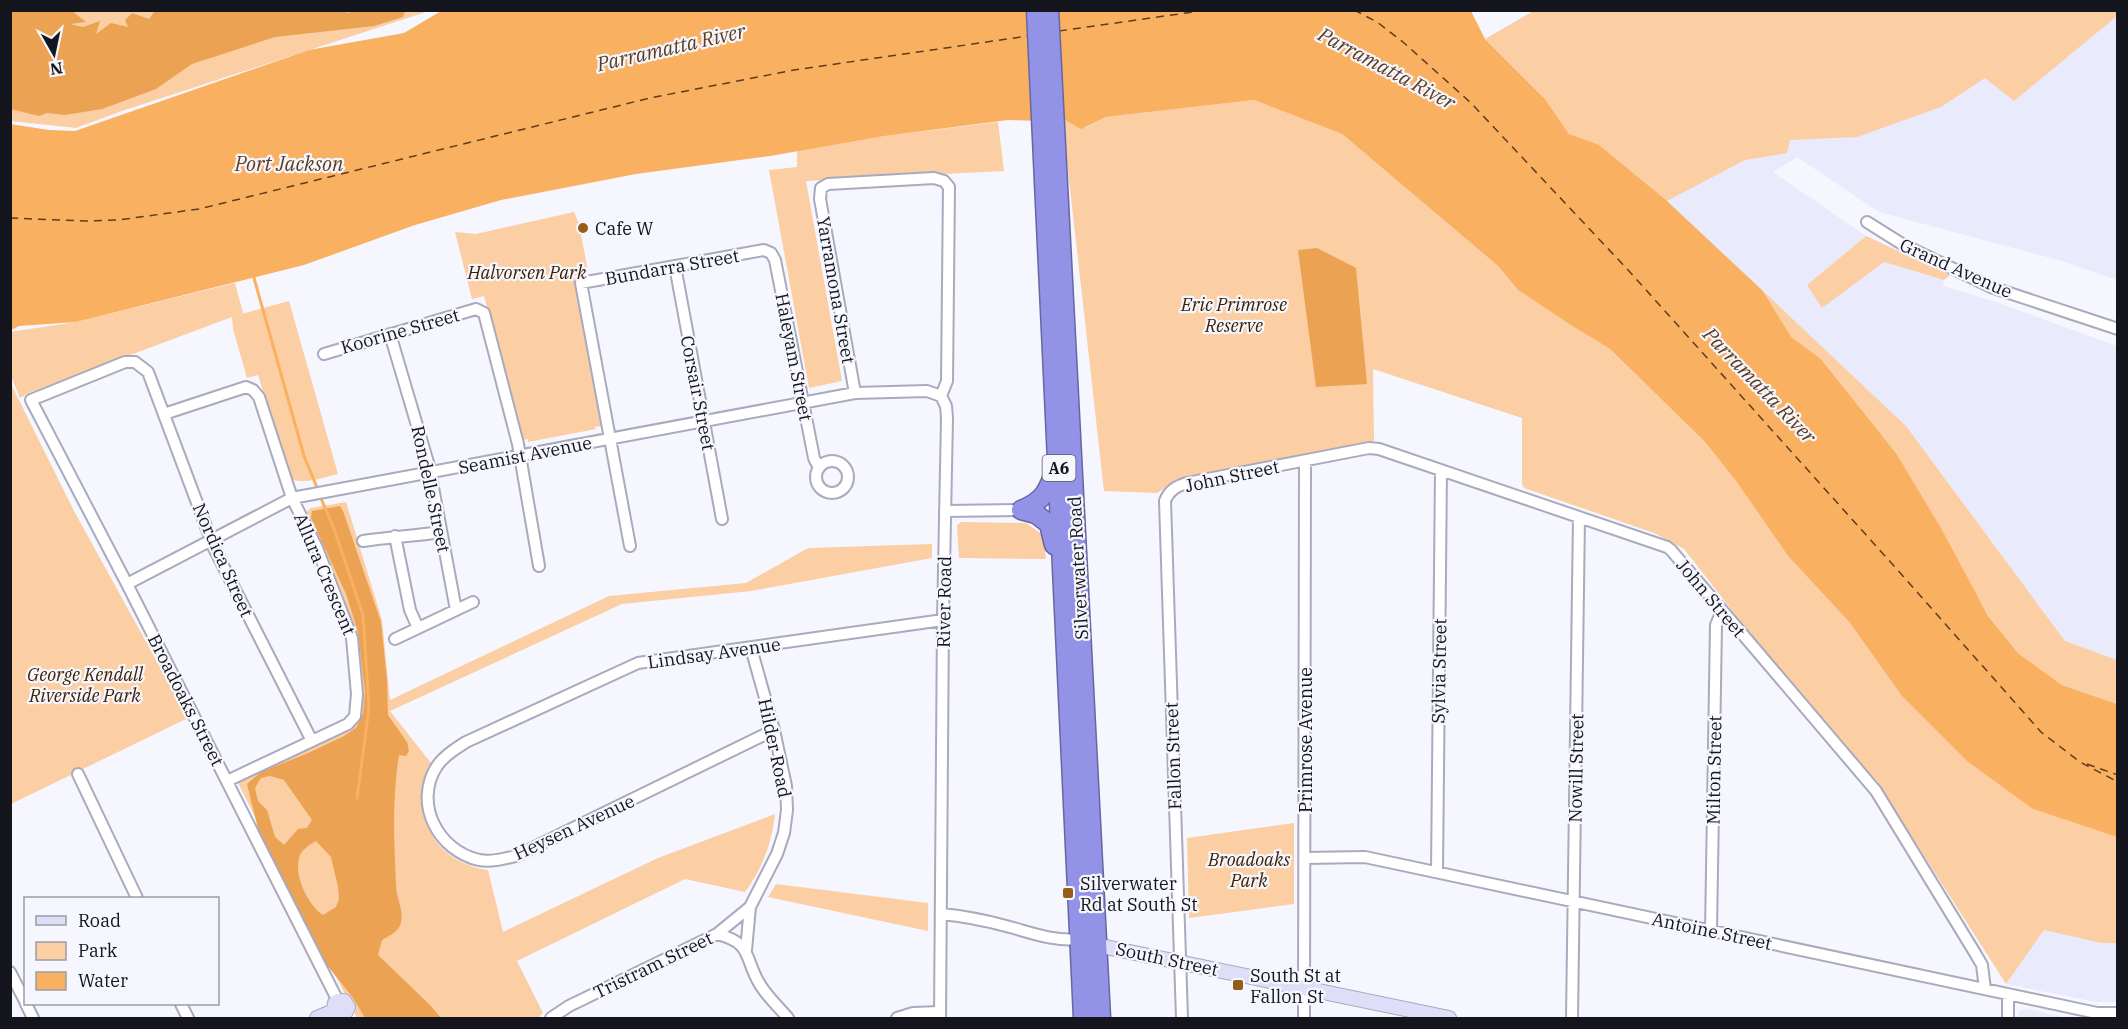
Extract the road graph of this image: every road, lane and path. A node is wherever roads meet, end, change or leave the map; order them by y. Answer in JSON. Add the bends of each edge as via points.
{"nodes":[{"id":1,"x":1036,"y":10,"type":"edge"},
{"id":2,"x":1049,"y":10,"type":"edge"},
{"id":3,"x":1050,"y":163,"type":"junction"},
{"id":4,"x":821,"y":188,"type":"joint"},
{"id":5,"x":1867,"y":222,"type":"dead end"},
{"id":6,"x":764,"y":250,"type":"joint"},
{"id":7,"x":675,"y":266,"type":"junction"},
{"id":8,"x":2118,"y":329,"type":"edge"},
{"id":9,"x":390,"y":334,"type":"junction"},
{"id":10,"x":324,"y":354,"type":"dead end"},
{"id":11,"x":148,"y":372,"type":"joint"},
{"id":12,"x":855,"y":393,"type":"junction"},
{"id":13,"x":941,"y":396,"type":"junction"},
{"id":14,"x":802,"y":404,"type":"junction"},
{"id":15,"x":164,"y":414,"type":"junction"},
{"id":16,"x":704,"y":422,"type":"junction"},
{"id":17,"x":610,"y":439,"type":"junction"},
{"id":18,"x":521,"y":456,"type":"junction"},
{"id":19,"x":1058,"y":459,"type":"junction"},
{"id":20,"x":1305,"y":460,"type":"junction"},
{"id":21,"x":819,"y":468,"type":"dead end"},
{"id":22,"x":1441,"y":471,"type":"junction"},
{"id":23,"x":430,"y":472,"type":"junction"},
{"id":24,"x":1168,"y":494,"type":"joint"},
{"id":25,"x":295,"y":497,"type":"junction"},
{"id":26,"x":1021,"y":510,"type":"junction"},
{"id":27,"x":945,"y":511,"type":"junction"},
{"id":28,"x":1579,"y":517,"type":"junction"},
{"id":29,"x":722,"y":519,"type":"dead end"},
{"id":30,"x":441,"y":532,"type":"junction"},
{"id":31,"x":395,"y":536,"type":"junction"},
{"id":32,"x":211,"y":541,"type":"junction"},
{"id":33,"x":363,"y":541,"type":"dead end"},
{"id":34,"x":630,"y":546,"type":"dead end"},
{"id":35,"x":539,"y":566,"type":"dead end"},
{"id":36,"x":127,"y":584,"type":"junction"},
{"id":37,"x":473,"y":602,"type":"dead end"},
{"id":38,"x":456,"y":610,"type":"junction"},
{"id":39,"x":1722,"y":611,"type":"junction"},
{"id":40,"x":943,"y":620,"type":"junction"},
{"id":41,"x":418,"y":628,"type":"junction"},
{"id":42,"x":1064,"y":631,"type":"junction"},
{"id":43,"x":395,"y":639,"type":"dead end"},
{"id":44,"x":751,"y":648,"type":"junction"},
{"id":45,"x":774,"y":730,"type":"junction"},
{"id":46,"x":312,"y":741,"type":"junction"},
{"id":47,"x":438,"y":765,"type":"joint"},
{"id":48,"x":78,"y":774,"type":"dead end"},
{"id":49,"x":227,"y":781,"type":"junction"},
{"id":50,"x":1305,"y":858,"type":"junction"},
{"id":51,"x":1437,"y":873,"type":"junction"},
{"id":52,"x":137,"y":897,"type":"edge"},
{"id":53,"x":1574,"y":901,"type":"junction"},
{"id":54,"x":750,"y":907,"type":"junction"},
{"id":55,"x":941,"y":914,"type":"junction"},
{"id":56,"x":1711,"y":930,"type":"junction"},
{"id":57,"x":717,"y":934,"type":"junction"},
{"id":58,"x":1088,"y":942,"type":"junction"},
{"id":59,"x":746,"y":950,"type":"junction"},
{"id":60,"x":1180,"y":963,"type":"junction"},
{"id":61,"x":10,"y":972,"type":"edge"},
{"id":62,"x":1304,"y":988,"type":"junction"},
{"id":63,"x":1985,"y":989,"type":"junction"},
{"id":64,"x":2008,"y":994,"type":"junction"},
{"id":65,"x":24,"y":999,"type":"edge"},
{"id":66,"x":341,"y":1011,"type":"edge"},
{"id":67,"x":2118,"y":1013,"type":"edge"},
{"id":68,"x":940,"y":1015,"type":"edge"},
{"id":69,"x":317,"y":1018,"type":"edge"},
{"id":70,"x":551,"y":1018,"type":"edge"},
{"id":71,"x":788,"y":1018,"type":"edge"},
{"id":72,"x":897,"y":1018,"type":"edge"},
{"id":73,"x":1083,"y":1018,"type":"edge"},
{"id":74,"x":1101,"y":1018,"type":"edge"},
{"id":75,"x":1182,"y":1018,"type":"edge"},
{"id":76,"x":1304,"y":1018,"type":"edge"},
{"id":77,"x":1449,"y":1018,"type":"edge"},
{"id":78,"x":1572,"y":1018,"type":"edge"},
{"id":79,"x":2008,"y":1018,"type":"edge"}],
"edges":[{"from":1,"to":3,"type":"highway","name":"Silverwater Road","number":"A6"},
{"from":2,"to":3,"type":"highway","name":"Silverwater Road","number":"A6"},
{"from":3,"to":19,"type":"highway","name":"Silverwater Road","number":"A6"},
{"from":3,"to":58,"type":"highway","name":"Silverwater Road","number":"A6"},
{"from":4,"to":12,"type":"street","name":"Yarramona Street"},
{"from":4,"to":13,"type":"street","name":"River Road","via":[[828,184],[934,178],[944,181],[949,188],[947,381]]},
{"from":5,"to":8,"type":"street","name":"Grand Avenue","via":[[1890,238],[1991,287]]},
{"from":6,"to":7,"type":"street","name":"Bundarra Street"},
{"from":6,"to":14,"type":"street","name":"Haleyam Street","via":[[775,260]]},
{"from":7,"to":16,"type":"street","name":"Corsair Street"},
{"from":7,"to":17,"type":"street","name":"Bundarra Street","via":[[580,283]]},
{"from":9,"to":10,"type":"street","name":"Koorine Street"},
{"from":9,"to":18,"type":"street","name":"Koorine Street","via":[[476,309],[484,313]]},
{"from":9,"to":23,"type":"street","name":"Rondelle Street"},
{"from":11,"to":15,"type":"street","name":"Nordica Street"},
{"from":11,"to":36,"type":"street","name":"Broadoaks Street","via":[[135,362],[126,362],[31,400]]},
{"from":12,"to":13,"type":"street","name":"Seamist Avenue","via":[[927,391]]},
{"from":12,"to":14,"type":"street","name":"Seamist Avenue"},
{"from":13,"to":27,"type":"street","name":"River Road","via":[[947,412]]},
{"from":14,"to":16,"type":"street","name":"Seamist Avenue"},
{"from":14,"to":21,"type":"street","name":"Haleyam Street"},
{"from":15,"to":25,"type":"street","name":"Allura Crescent","via":[[246,387],[253,390],[259,397]]},
{"from":15,"to":32,"type":"street","name":"Nordica Street"},
{"from":16,"to":17,"type":"street","name":"Seamist Avenue"},
{"from":16,"to":29,"type":"street","name":"Corsair Street"},
{"from":17,"to":18,"type":"street","name":"Seamist Avenue"},
{"from":17,"to":34,"type":"street"},
{"from":18,"to":23,"type":"street","name":"Seamist Avenue"},
{"from":18,"to":35,"type":"street"},
{"from":19,"to":26,"type":"highway","via":[[1046,493]]},
{"from":19,"to":42,"type":"highway","name":"Silverwater Road","number":"A6"},
{"from":20,"to":22,"type":"street","name":"John Street","via":[[1369,448]]},
{"from":20,"to":24,"type":"street","name":"John Street","via":[[1187,483]]},
{"from":20,"to":50,"type":"street","name":"Primrose Avenue"},
{"from":22,"to":28,"type":"street","name":"John Street"},
{"from":22,"to":51,"type":"street","name":"Sylvia Street"},
{"from":23,"to":25,"type":"street","name":"Seamist Avenue"},
{"from":23,"to":30,"type":"street","name":"Rondelle Street"},
{"from":24,"to":60,"type":"street","name":"Fallon Street","via":[[1165,501]]},
{"from":25,"to":32,"type":"street","name":"Seamist Avenue"},
{"from":25,"to":46,"type":"street","name":"Allura Crescent","via":[[347,623],[355,656],[355,716],[348,724]]},
{"from":26,"to":27,"type":"street"},
{"from":26,"to":42,"type":"highway","via":[[1043,518],[1052,532],[1059,622]]},
{"from":27,"to":40,"type":"street","name":"River Road"},
{"from":28,"to":39,"type":"street","name":"John Street","via":[[1666,547]]},
{"from":28,"to":53,"type":"street","name":"Nowill Street"},
{"from":30,"to":31,"type":"street"},
{"from":30,"to":38,"type":"street","name":"Rondelle Street"},
{"from":31,"to":33,"type":"street"},
{"from":31,"to":41,"type":"street","via":[[410,610]]},
{"from":32,"to":36,"type":"street","name":"Seamist Avenue"},
{"from":32,"to":46,"type":"street","name":"Nordica Street"},
{"from":36,"to":49,"type":"street","name":"Broadoaks Street"},
{"from":37,"to":38,"type":"street"},
{"from":38,"to":41,"type":"street"},
{"from":39,"to":56,"type":"street","name":"Milton Street","via":[[1716,625]]},
{"from":39,"to":63,"type":"street","name":"John Street","via":[[1882,799],[1976,953]]},
{"from":40,"to":44,"type":"street","name":"Lindsay Avenue"},
{"from":40,"to":55,"type":"street","name":"River Road"},
{"from":41,"to":43,"type":"street"},
{"from":42,"to":58,"type":"highway","name":"Silverwater Road","number":"A6"},
{"from":44,"to":45,"type":"street","name":"Hilder Road"},
{"from":44,"to":47,"type":"street","name":"Lindsay Avenue","via":[[638,663],[466,742]]},
{"from":45,"to":47,"type":"street","name":"Heysen Avenue","via":[[516,856],[496,861],[462,854],[440,837],[428,803],[430,783]]},
{"from":45,"to":54,"type":"street","name":"Hilder Road","via":[[787,810],[773,863]]},
{"from":46,"to":49,"type":"street","name":"Allura Crescent"},
{"from":48,"to":52,"type":"street"},
{"from":49,"to":66,"type":"street","name":"Broadoaks Street"},
{"from":50,"to":51,"type":"street","name":"Antoine Street","via":[[1365,857]]},
{"from":50,"to":62,"type":"street","name":"Primrose Avenue"},
{"from":51,"to":53,"type":"street","name":"Antoine Street"},
{"from":53,"to":56,"type":"street","name":"Antoine Street"},
{"from":53,"to":78,"type":"street","name":"Nowill Street"},
{"from":54,"to":57,"type":"street","name":"Tristram Street"},
{"from":54,"to":59,"type":"street","name":"Hilder Road"},
{"from":55,"to":58,"type":"street","name":"South Street","via":[[1040,936]]},
{"from":55,"to":68,"type":"street","name":"River Road"},
{"from":56,"to":63,"type":"street","name":"Antoine Street"},
{"from":57,"to":59,"type":"street","via":[[734,939]]},
{"from":57,"to":70,"type":"street","name":"Tristram Street"},
{"from":58,"to":60,"type":"street","name":"South Street"},
{"from":58,"to":73,"type":"highway","name":"Silverwater Road","number":"A6"},
{"from":58,"to":74,"type":"highway","name":"Silverwater Road","number":"A6"},
{"from":59,"to":71,"type":"street","name":"Hilder Road","via":[[759,983]]},
{"from":60,"to":62,"type":"street","name":"South Street"},
{"from":60,"to":75,"type":"street","name":"Fallon Street"},
{"from":61,"to":65,"type":"street"},
{"from":62,"to":76,"type":"street","name":"Primrose Avenue"},
{"from":62,"to":77,"type":"street","name":"South Street"},
{"from":63,"to":64,"type":"street","name":"Antoine Street"},
{"from":64,"to":67,"type":"street","name":"Antoine Street","via":[[2097,1013]]},
{"from":64,"to":79,"type":"street"},
{"from":66,"to":69,"type":"street"},
{"from":68,"to":72,"type":"street","via":[[913,1013]]}]}
